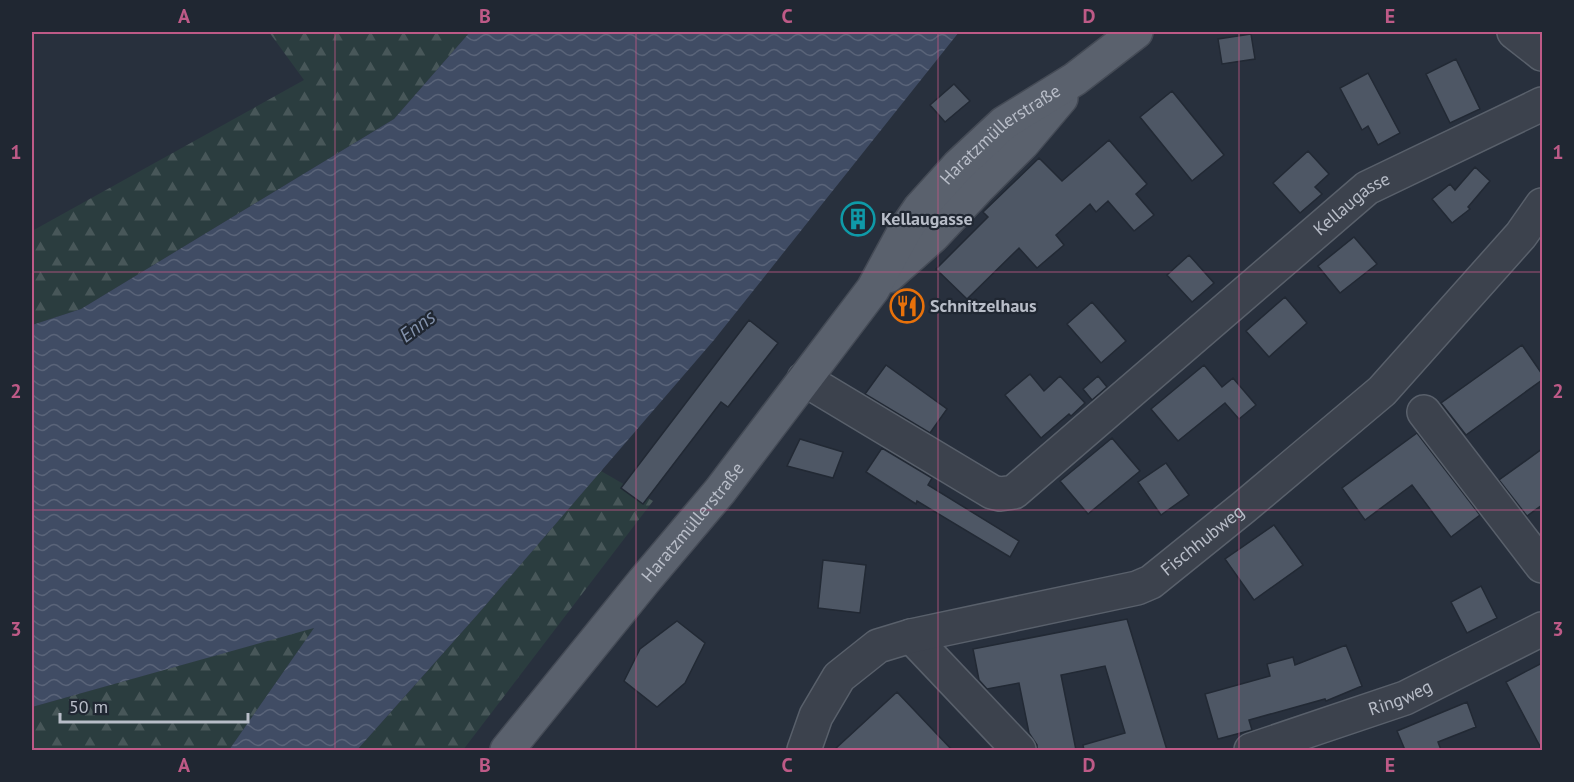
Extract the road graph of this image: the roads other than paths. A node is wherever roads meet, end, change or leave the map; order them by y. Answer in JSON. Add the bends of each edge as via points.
{"nodes":[{"id":1,"x":1136,"y":32,"type":"edge"},
{"id":2,"x":1514,"y":32,"type":"edge"},
{"id":3,"x":1542,"y":54,"type":"edge"},
{"id":4,"x":1542,"y":104,"type":"edge"},
{"id":5,"x":1542,"y":205,"type":"edge"},
{"id":6,"x":804,"y":379,"type":"junction"},
{"id":7,"x":1424,"y":412,"type":"dead end"},
{"id":8,"x":1542,"y":566,"type":"edge"},
{"id":9,"x":1542,"y":629,"type":"edge"},
{"id":10,"x":911,"y":636,"type":"junction"},
{"id":11,"x":507,"y":750,"type":"edge"},
{"id":12,"x":804,"y":750,"type":"edge"},
{"id":13,"x":1019,"y":750,"type":"edge"},
{"id":14,"x":1251,"y":750,"type":"edge"}],
"edges":[{"from":1,"to":6,"type":"main road","name":"Haratzmüllerstraße","via":[[1075,80],[1004,123],[958,166],[904,230],[873,289]]},
{"from":2,"to":3,"type":"street"},
{"from":4,"to":6,"type":"street","name":"Kellaugasse","via":[[1367,188],[1014,492],[992,492]]},
{"from":5,"to":10,"type":"street","name":"Fischhubweg","via":[[1521,235],[1382,391],[1151,582]]},
{"from":6,"to":11,"type":"main road","name":"Haratzmüllerstraße","via":[[720,491]]},
{"from":7,"to":8,"type":"street"},
{"from":9,"to":14,"type":"street","name":"Ringweg","via":[[1406,698]]},
{"from":10,"to":12,"type":"street","name":"Fischhubweg","via":[[878,646],[839,677],[816,716]]},
{"from":10,"to":13,"type":"street"}]}
